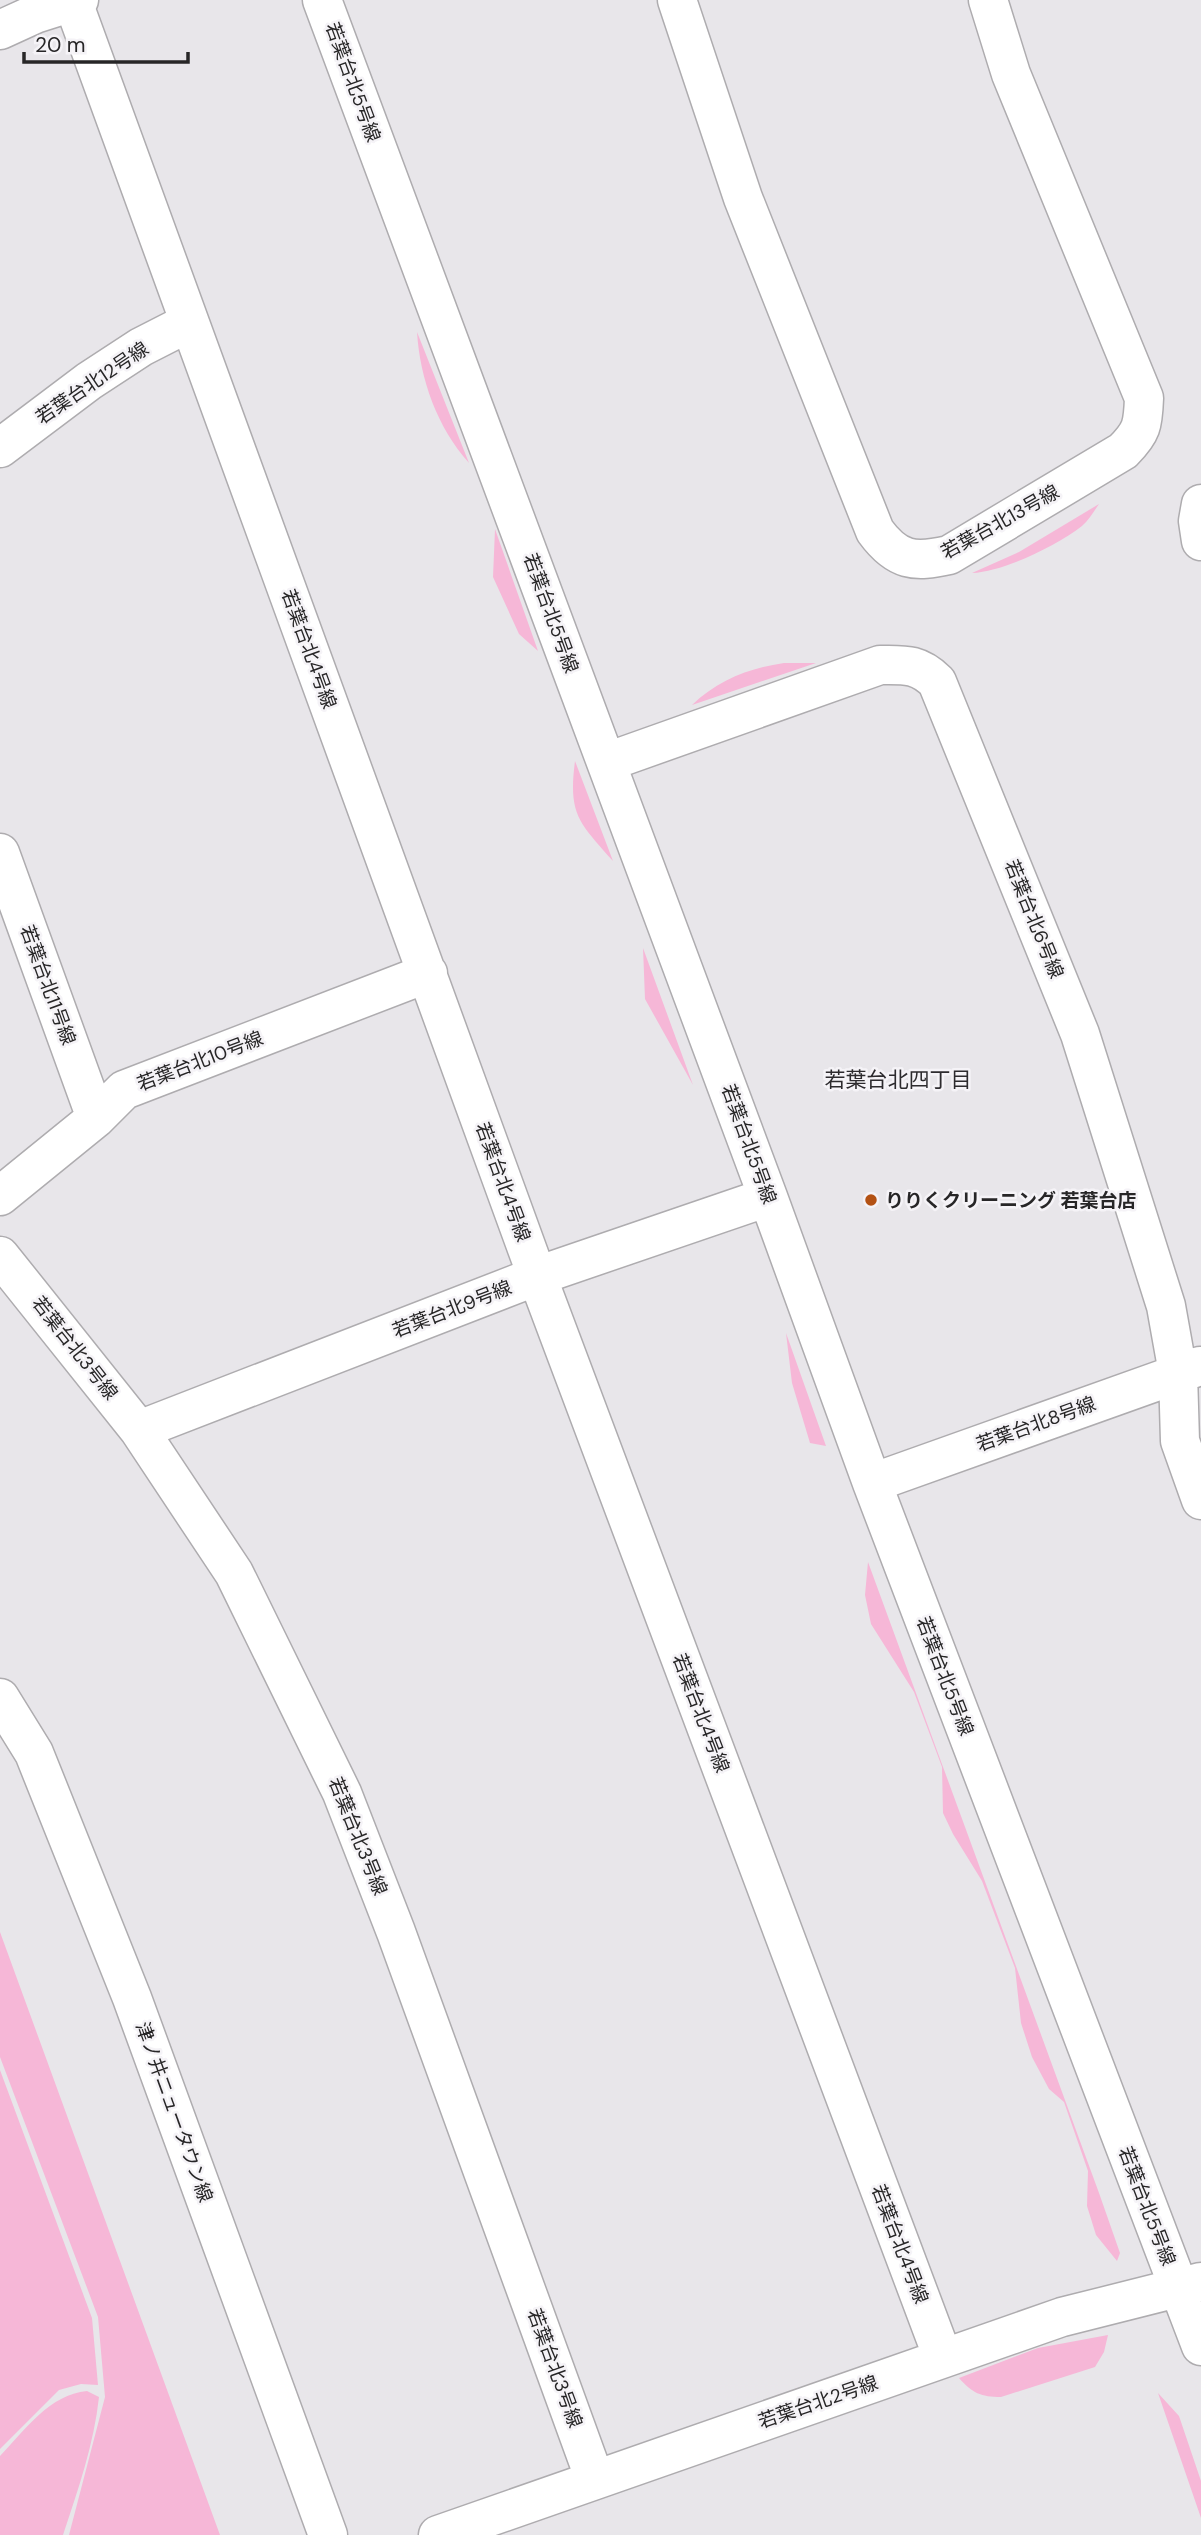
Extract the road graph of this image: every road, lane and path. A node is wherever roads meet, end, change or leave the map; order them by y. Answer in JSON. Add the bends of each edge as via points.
{"nodes":[{"id":1,"x":322,"y":0,"type":"edge"},
{"id":2,"x":677,"y":0,"type":"edge"},
{"id":3,"x":988,"y":0,"type":"edge"},
{"id":4,"x":76,"y":1,"type":"edge"},
{"id":5,"x":0,"y":30,"type":"edge"},
{"id":6,"x":188,"y":323,"type":"junction"},
{"id":7,"x":0,"y":448,"type":"edge"},
{"id":8,"x":1201,"y":504,"type":"edge"},
{"id":9,"x":1201,"y":541,"type":"edge"},
{"id":10,"x":607,"y":762,"type":"junction"},
{"id":11,"x":0,"y":853,"type":"edge"},
{"id":12,"x":428,"y":973,"type":"junction"},
{"id":13,"x":96,"y":1118,"type":"junction"},
{"id":14,"x":0,"y":1196,"type":"edge"},
{"id":15,"x":768,"y":1197,"type":"junction"},
{"id":16,"x":537,"y":1276,"type":"junction"},
{"id":17,"x":8,"y":1280,"type":"edge"},
{"id":18,"x":1189,"y":1369,"type":"edge"},
{"id":19,"x":139,"y":1430,"type":"junction"},
{"id":20,"x":872,"y":1483,"type":"junction"},
{"id":21,"x":1201,"y":1500,"type":"edge"},
{"id":22,"x":0,"y":1698,"type":"edge"},
{"id":23,"x":1189,"y":2285,"type":"edge"},
{"id":24,"x":1201,"y":2346,"type":"edge"},
{"id":25,"x":943,"y":2358,"type":"junction"},
{"id":26,"x":595,"y":2480,"type":"junction"},
{"id":27,"x":328,"y":2535,"type":"edge"},
{"id":28,"x":438,"y":2535,"type":"edge"}],
"edges":[{"from":1,"to":10,"type":"street","name":"若葉台北5号線"},
{"from":2,"to":3,"type":"street","name":"若葉台北13号線","via":[[743,198],[875,531],[886,546],[903,557],[924,561],[949,555],[1123,451],[1138,436],[1143,422],[1144,398],[1011,74]]},
{"from":4,"to":5,"type":"street"},
{"from":4,"to":6,"type":"street","name":"若葉台北4号線"},
{"from":6,"to":7,"type":"street","name":"若葉台北12号線","via":[[89,381]]},
{"from":6,"to":12,"type":"street","name":"若葉台北4号線"},
{"from":8,"to":9,"type":"street"},
{"from":10,"to":15,"type":"street","name":"若葉台北5号線"},
{"from":10,"to":18,"type":"street","name":"若葉台北6号線","via":[[880,665],[911,665],[929,673],[937,682],[1080,1034]]},
{"from":11,"to":13,"type":"street","name":"若葉台北11号線"},
{"from":12,"to":13,"type":"street","name":"若葉台北10号線","via":[[124,1090]]},
{"from":12,"to":16,"type":"street","name":"若葉台北4号線"},
{"from":13,"to":14,"type":"street","name":"若葉台北10号線"},
{"from":15,"to":16,"type":"street","name":"若葉台北9号線"},
{"from":15,"to":20,"type":"street","name":"若葉台北5号線"},
{"from":16,"to":19,"type":"street","name":"若葉台北9号線"},
{"from":16,"to":25,"type":"street","name":"若葉台北4号線"},
{"from":17,"to":19,"type":"street","name":"若葉台北3号線"},
{"from":18,"to":20,"type":"street","name":"若葉台北8号線"},
{"from":18,"to":21,"type":"street","name":"若葉台北6号線","via":[[1180,1441]]},
{"from":19,"to":26,"type":"street","name":"若葉台北3号線","via":[[234,1573],[342,1793]]},
{"from":20,"to":23,"type":"street","name":"若葉台北5号線"},
{"from":22,"to":27,"type":"street","name":"津ノ井ニュータウン線","via":[[34,1754],[132,1998]]},
{"from":23,"to":24,"type":"street","name":"若葉台北5号線"},
{"from":23,"to":25,"type":"street","name":"若葉台北2号線","via":[[1062,2317]]},
{"from":25,"to":26,"type":"street","name":"若葉台北2号線"},
{"from":26,"to":28,"type":"street","name":"若葉台北2号線"}]}
